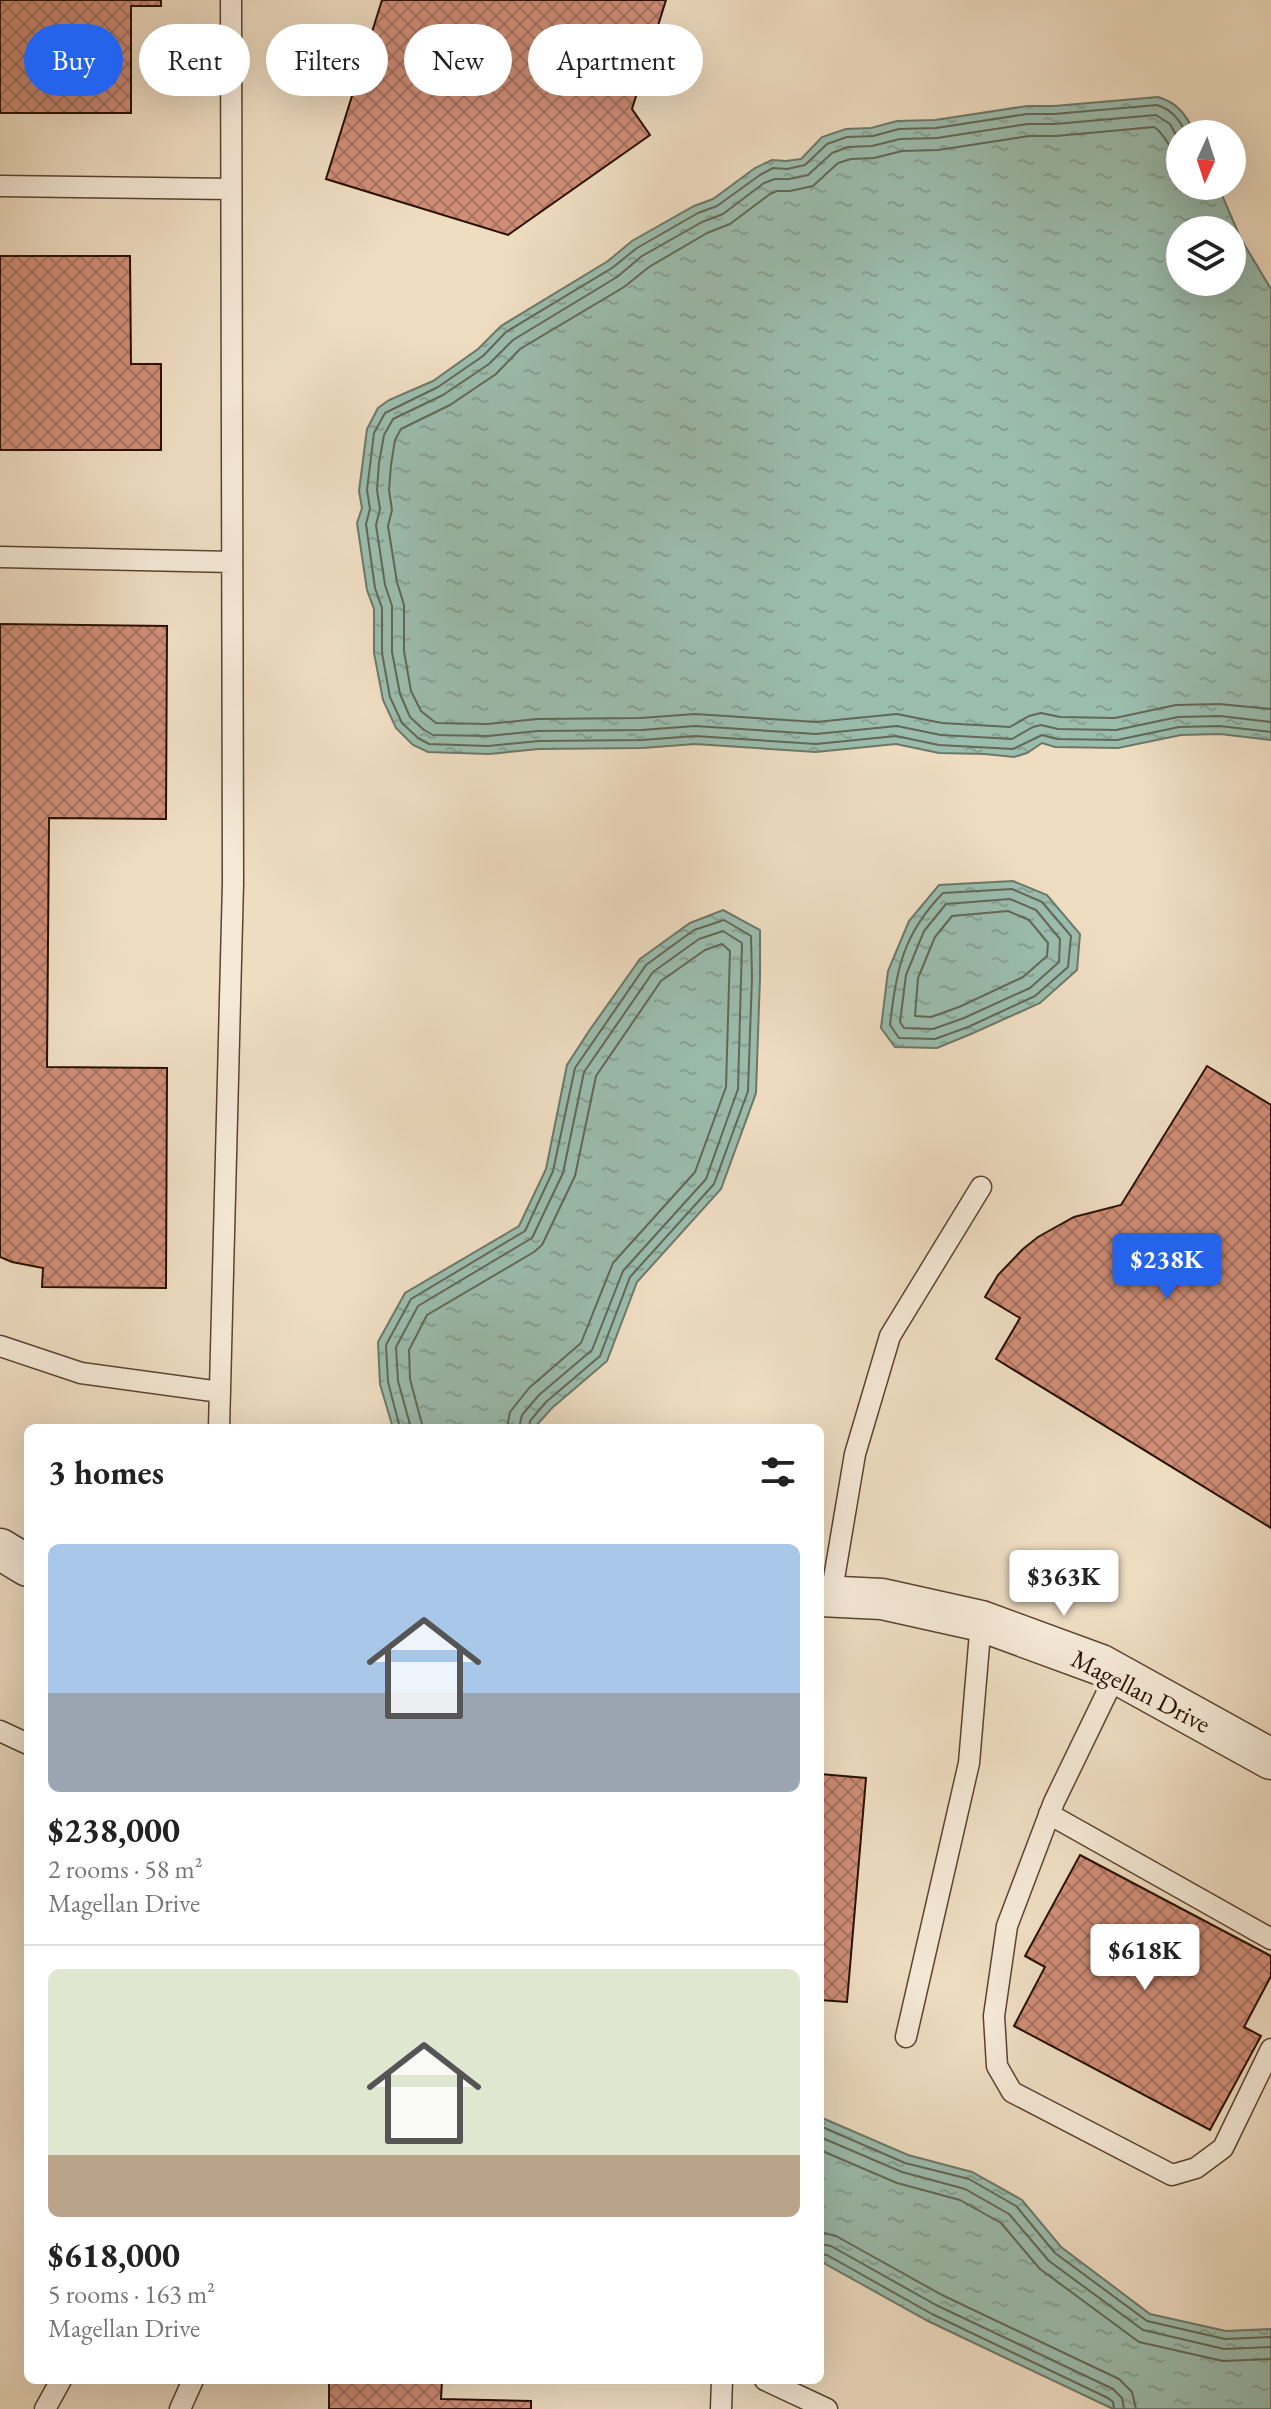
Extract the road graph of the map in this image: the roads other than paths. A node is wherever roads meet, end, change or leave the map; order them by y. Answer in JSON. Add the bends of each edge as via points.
{"nodes":[{"id":1,"x":231,"y":0,"type":"edge"},
{"id":2,"x":0,"y":186,"type":"edge"},
{"id":3,"x":231,"y":189,"type":"junction"},
{"id":4,"x":0,"y":557,"type":"edge"},
{"id":5,"x":232,"y":562,"type":"junction"},
{"id":6,"x":981,"y":1187,"type":"dead end"},
{"id":7,"x":0,"y":1346,"type":"edge"},
{"id":8,"x":220,"y":1392,"type":"junction"},
{"id":9,"x":219,"y":1424,"type":"edge"},
{"id":10,"x":0,"y":1549,"type":"edge"},
{"id":11,"x":24,"y":1564,"type":"edge"},
{"id":12,"x":825,"y":1596,"type":"edge"},
{"id":13,"x":981,"y":1621,"type":"junction"},
{"id":14,"x":1116,"y":1674,"type":"junction"},
{"id":15,"x":0,"y":1731,"type":"edge"},
{"id":16,"x":24,"y":1742,"type":"edge"},
{"id":17,"x":1271,"y":1759,"type":"edge"},
{"id":18,"x":1049,"y":1814,"type":"junction"},
{"id":19,"x":1271,"y":1939,"type":"edge"},
{"id":20,"x":906,"y":2037,"type":"dead end"},
{"id":21,"x":1271,"y":2049,"type":"edge"},
{"id":22,"x":59,"y":2384,"type":"edge"},
{"id":23,"x":191,"y":2384,"type":"edge"},
{"id":24,"x":722,"y":2384,"type":"edge"},
{"id":25,"x":774,"y":2384,"type":"edge"},
{"id":26,"x":45,"y":2409,"type":"edge"},
{"id":27,"x":180,"y":2409,"type":"edge"},
{"id":28,"x":721,"y":2409,"type":"edge"},
{"id":29,"x":827,"y":2409,"type":"edge"}],
"edges":[{"from":1,"to":3,"type":"lane"},
{"from":2,"to":3,"type":"lane"},
{"from":3,"to":5,"type":"lane"},
{"from":4,"to":5,"type":"lane"},
{"from":5,"to":8,"type":"lane","via":[[233,883]]},
{"from":6,"to":12,"type":"lane","via":[[890,1336],[855,1454]]},
{"from":7,"to":8,"type":"lane","via":[[81,1373]]},
{"from":8,"to":9,"type":"lane"},
{"from":10,"to":11,"type":"street"},
{"from":12,"to":13,"type":"street","name":"Magellan Drive","via":[[882,1599]]},
{"from":13,"to":14,"type":"street","name":"Magellan Drive"},
{"from":13,"to":20,"type":"lane","via":[[969,1763]]},
{"from":14,"to":17,"type":"street","name":"Magellan Drive"},
{"from":14,"to":18,"type":"lane"},
{"from":15,"to":16,"type":"lane"},
{"from":18,"to":19,"type":"lane"},
{"from":18,"to":21,"type":"lane","via":[[1007,1926],[994,2016],[997,2066],[1012,2092],[1172,2175],[1196,2168],[1223,2148]]},
{"from":22,"to":26,"type":"lane"},
{"from":23,"to":27,"type":"lane"},
{"from":24,"to":28,"type":"lane"},
{"from":25,"to":29,"type":"lane"}]}
